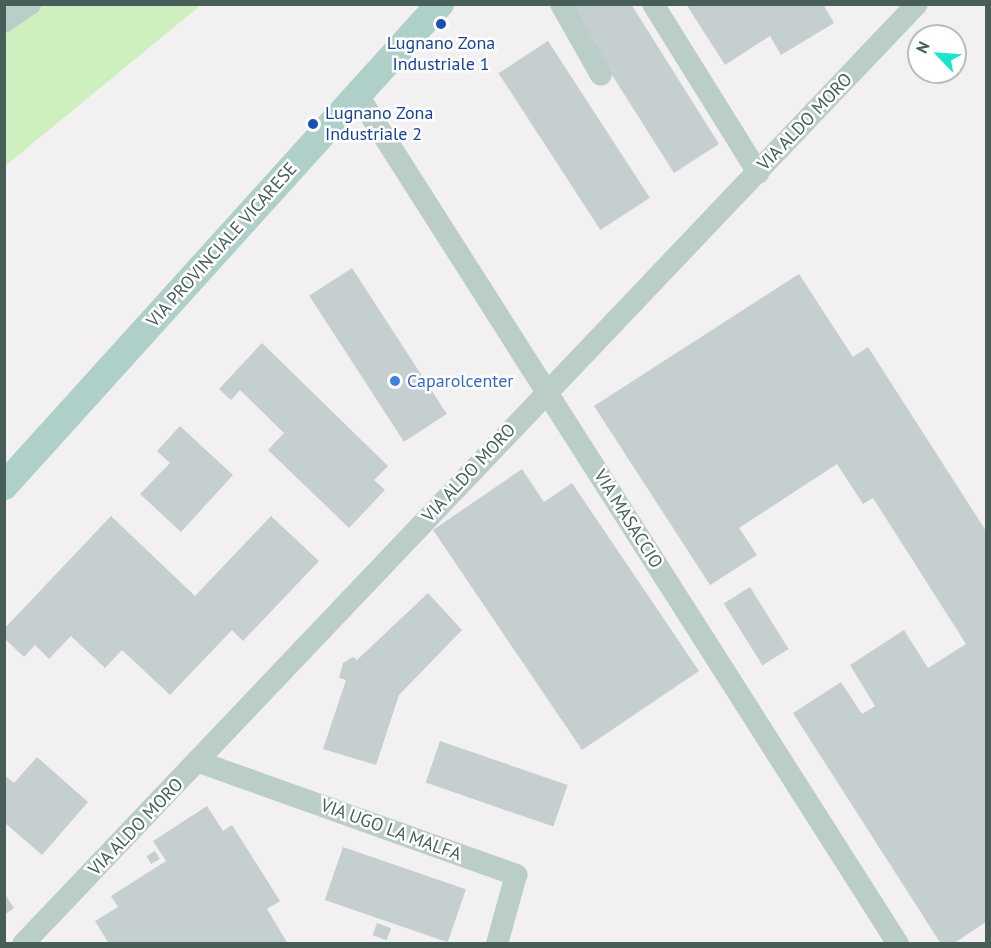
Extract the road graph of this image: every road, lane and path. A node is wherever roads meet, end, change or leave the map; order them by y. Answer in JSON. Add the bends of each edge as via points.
{"nodes":[{"id":1,"x":30,"y":4,"type":"edge"},
{"id":2,"x":440,"y":4,"type":"edge"},
{"id":3,"x":561,"y":4,"type":"edge"},
{"id":4,"x":653,"y":4,"type":"edge"},
{"id":5,"x":917,"y":4,"type":"edge"},
{"id":6,"x":4,"y":22,"type":"edge"},
{"id":7,"x":601,"y":75,"type":"dead end"},
{"id":8,"x":357,"y":94,"type":"junction"},
{"id":9,"x":758,"y":172,"type":"junction"},
{"id":10,"x":546,"y":391,"type":"junction"},
{"id":11,"x":4,"y":486,"type":"edge"},
{"id":12,"x":199,"y":762,"type":"junction"},
{"id":13,"x":23,"y":944,"type":"edge"},
{"id":14,"x":497,"y":944,"type":"edge"},
{"id":15,"x":898,"y":944,"type":"edge"}],
"edges":[{"from":1,"to":6,"type":"street"},
{"from":2,"to":8,"type":"main road","name":"VIA PROVINCIALE VICARESE"},
{"from":3,"to":7,"type":"street"},
{"from":4,"to":9,"type":"street"},
{"from":5,"to":9,"type":"street","name":"VIA ALDO MORO"},
{"from":8,"to":10,"type":"street","name":"VIA MASACCIO"},
{"from":8,"to":11,"type":"main road","name":"VIA PROVINCIALE VICARESE"},
{"from":9,"to":10,"type":"street","name":"VIA ALDO MORO"},
{"from":10,"to":12,"type":"street","name":"VIA ALDO MORO"},
{"from":10,"to":15,"type":"street","name":"VIA MASACCIO"},
{"from":12,"to":13,"type":"street","name":"VIA ALDO MORO"},
{"from":12,"to":14,"type":"street","name":"VIA UGO LA MALFA","via":[[516,876]]}]}
